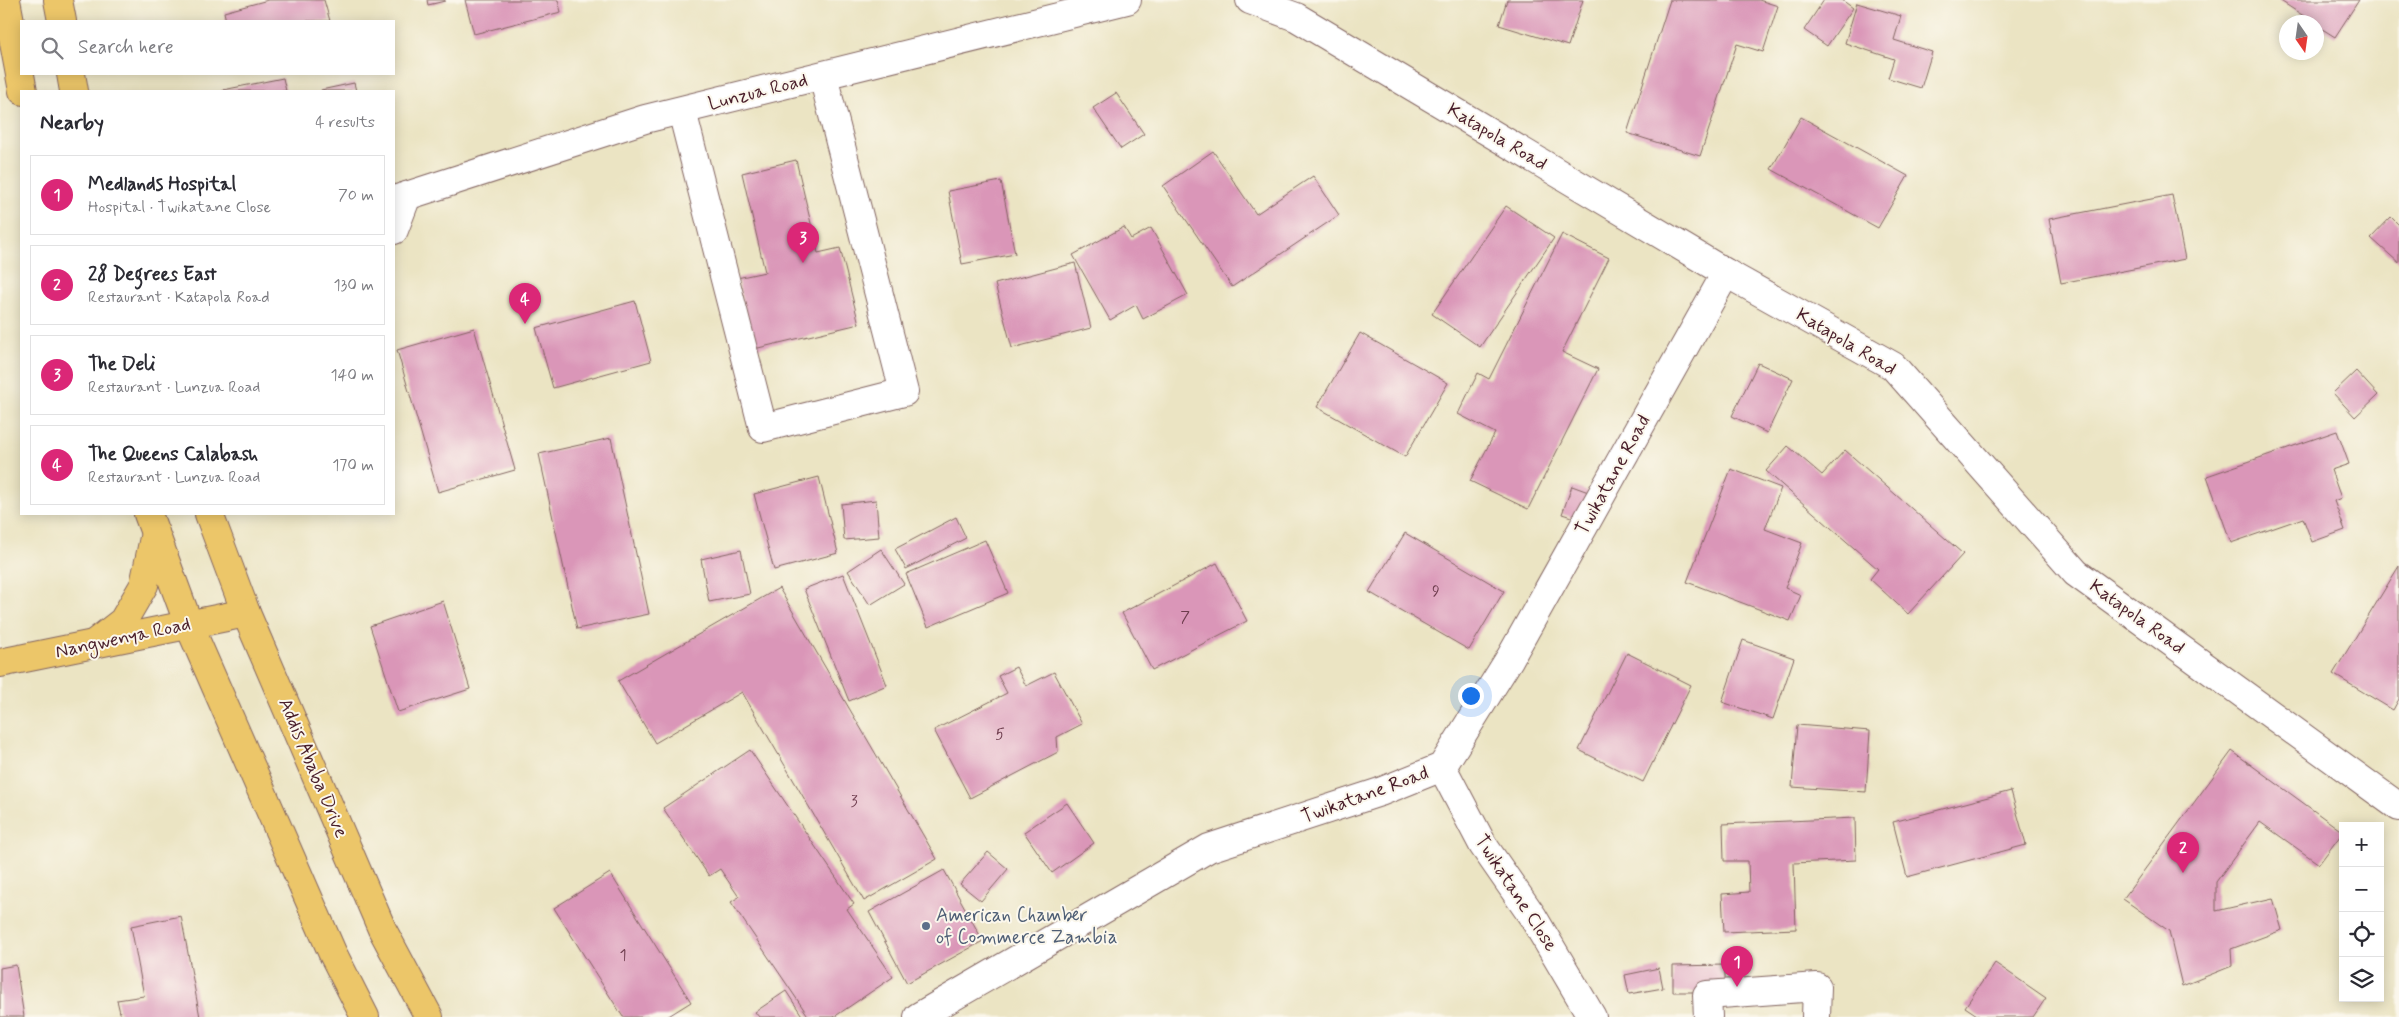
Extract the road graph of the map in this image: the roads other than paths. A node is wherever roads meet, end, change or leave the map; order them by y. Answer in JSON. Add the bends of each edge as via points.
{"nodes":[{"id":1,"x":6,"y":0,"type":"edge"},
{"id":2,"x":58,"y":0,"type":"edge"},
{"id":3,"x":1127,"y":0,"type":"edge"},
{"id":4,"x":1250,"y":0,"type":"edge"},
{"id":5,"x":62,"y":20,"type":"edge"},
{"id":6,"x":20,"y":71,"type":"edge"},
{"id":7,"x":21,"y":75,"type":"edge"},
{"id":8,"x":71,"y":75,"type":"edge"},
{"id":9,"x":823,"y":76,"type":"junction"},
{"id":10,"x":24,"y":90,"type":"edge"},
{"id":11,"x":74,"y":90,"type":"edge"},
{"id":12,"x":682,"y":111,"type":"junction"},
{"id":13,"x":400,"y":198,"type":"edge"},
{"id":14,"x":395,"y":225,"type":"edge"},
{"id":15,"x":1726,"y":273,"type":"junction"},
{"id":16,"x":209,"y":515,"type":"edge"},
{"id":17,"x":151,"y":523,"type":"edge"},
{"id":18,"x":246,"y":613,"type":"junction"},
{"id":19,"x":189,"y":625,"type":"junction"},
{"id":20,"x":93,"y":645,"type":"junction"},
{"id":21,"x":0,"y":663,"type":"edge"},
{"id":22,"x":1442,"y":767,"type":"junction"},
{"id":23,"x":2399,"y":807,"type":"edge"},
{"id":24,"x":365,"y":1017,"type":"edge"},
{"id":25,"x":429,"y":1017,"type":"edge"},
{"id":26,"x":918,"y":1017,"type":"edge"},
{"id":27,"x":1592,"y":1017,"type":"edge"},
{"id":28,"x":1708,"y":1017,"type":"edge"},
{"id":29,"x":1816,"y":1017,"type":"edge"}],
"edges":[{"from":1,"to":6,"type":"main road"},
{"from":2,"to":5,"type":"main road"},
{"from":3,"to":9,"type":"street","name":"Lunzua Road"},
{"from":4,"to":15,"type":"street","name":"Katapola Road","via":[[1296,17]]},
{"from":7,"to":10,"type":"main road"},
{"from":8,"to":11,"type":"main road"},
{"from":9,"to":12,"type":"street","name":"Lunzua Road"},
{"from":9,"to":12,"type":"street","via":[[904,392],[764,428]]},
{"from":12,"to":13,"type":"street","name":"Lunzua Road","via":[[645,119]]},
{"from":13,"to":14,"type":"street"},
{"from":15,"to":22,"type":"street","name":"Twikatane Road","via":[[1510,658]]},
{"from":15,"to":23,"type":"street","name":"Katapola Road","via":[[1893,366],[2076,573]]},
{"from":16,"to":18,"type":"main road","name":"Addis Ababa Drive"},
{"from":17,"to":19,"type":"main road"},
{"from":17,"to":20,"type":"main road","via":[[144,585],[122,621]]},
{"from":18,"to":19,"type":"main road","name":"Nangwenya Road"},
{"from":18,"to":25,"type":"main road","name":"Addis Ababa Drive","via":[[382,929]]},
{"from":19,"to":20,"type":"main road","name":"Nangwenya Road"},
{"from":19,"to":24,"type":"main road","via":[[332,952]]},
{"from":20,"to":21,"type":"main road","name":"Nangwenya Road"},
{"from":22,"to":26,"type":"street","name":"Twikatane Road","via":[[1380,792],[1209,848]]},
{"from":22,"to":27,"type":"street","name":"Twikatane Close","via":[[1483,845],[1533,917]]},
{"from":28,"to":29,"type":"street","via":[[1707,996],[1817,987]]}]}
